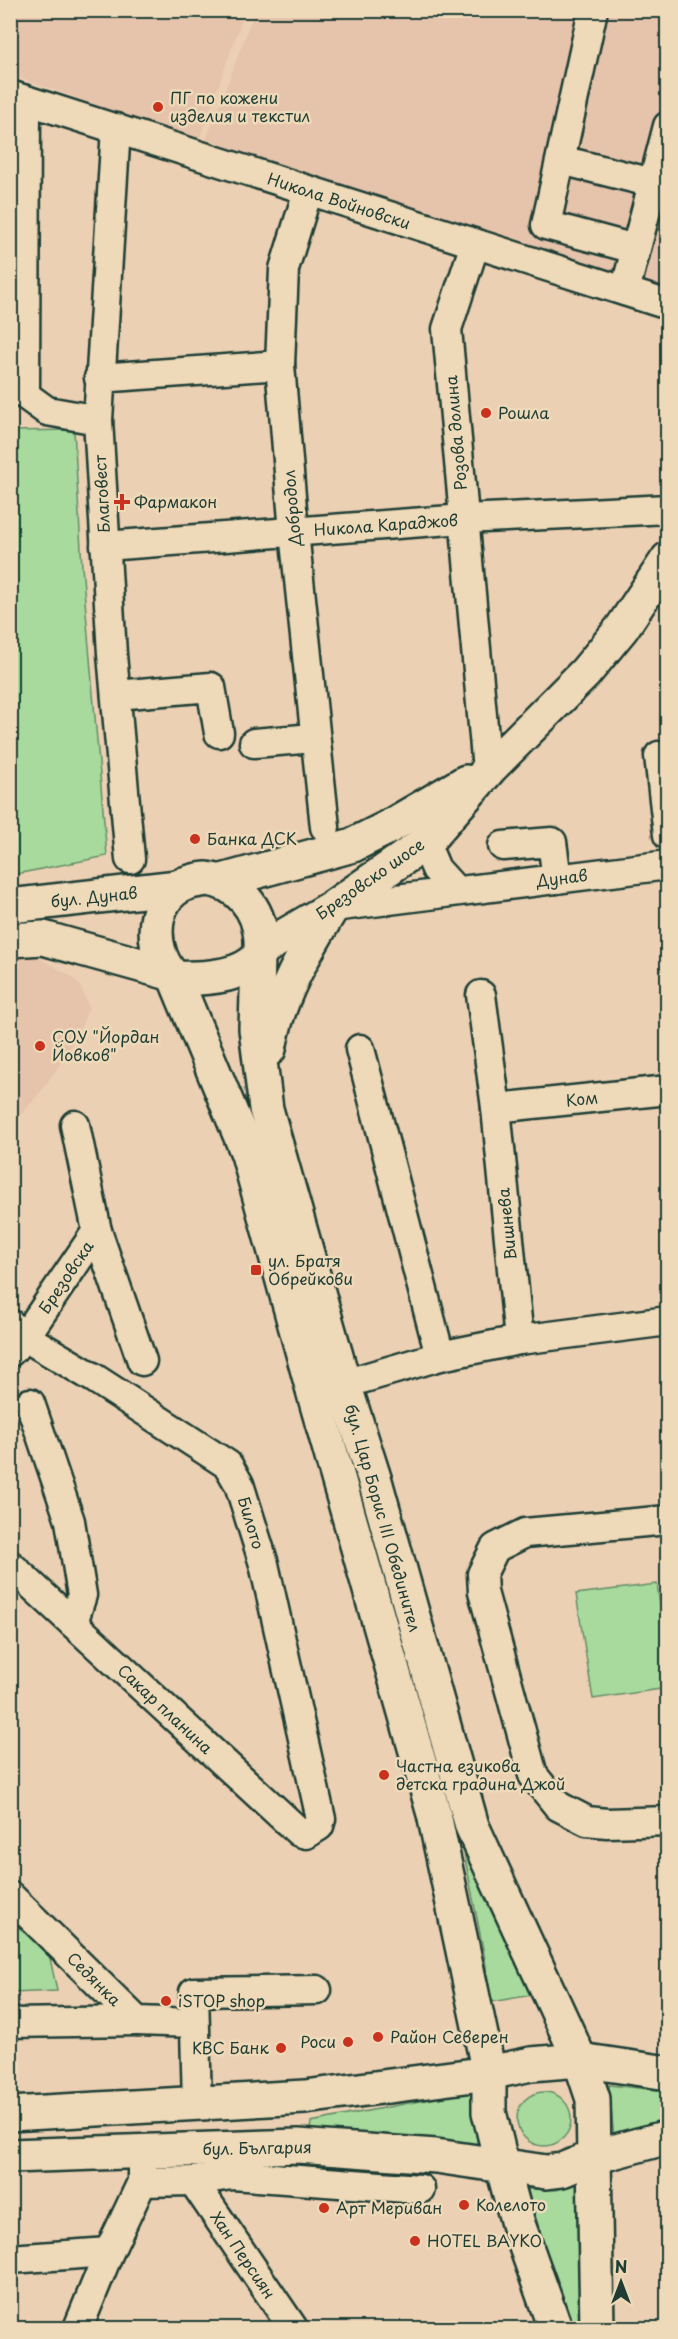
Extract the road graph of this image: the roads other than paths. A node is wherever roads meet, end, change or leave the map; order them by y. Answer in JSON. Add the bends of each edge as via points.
{"nodes":[{"id":1,"x":593,"y":10,"type":"edge"},
{"id":2,"x":18,"y":97,"type":"edge"},
{"id":3,"x":668,"y":126,"type":"edge"},
{"id":4,"x":116,"y":128,"type":"junction"},
{"id":5,"x":577,"y":164,"type":"dead end"},
{"id":6,"x":656,"y":185,"type":"edge"},
{"id":7,"x":308,"y":191,"type":"junction"},
{"id":8,"x":475,"y":244,"type":"junction"},
{"id":9,"x":635,"y":249,"type":"junction"},
{"id":10,"x":625,"y":291,"type":"junction"},
{"id":11,"x":668,"y":305,"type":"edge"},
{"id":12,"x":280,"y":365,"type":"junction"},
{"id":13,"x":99,"y":378,"type":"junction"},
{"id":14,"x":98,"y":420,"type":"junction"},
{"id":15,"x":668,"y":509,"type":"edge"},
{"id":16,"x":464,"y":519,"type":"junction"},
{"id":17,"x":294,"y":532,"type":"junction"},
{"id":18,"x":105,"y":546,"type":"junction"},
{"id":19,"x":668,"y":559,"type":"edge"},
{"id":20,"x":116,"y":695,"type":"junction"},
{"id":21,"x":219,"y":733,"type":"dead end"},
{"id":22,"x":314,"y":738,"type":"junction"},
{"id":23,"x":254,"y":743,"type":"dead end"},
{"id":24,"x":659,"y":756,"type":"dead end"},
{"id":25,"x":489,"y":769,"type":"junction"},
{"id":26,"x":325,"y":827,"type":"dead end"},
{"id":27,"x":668,"y":836,"type":"edge"},
{"id":28,"x":425,"y":843,"type":"junction"},
{"id":29,"x":503,"y":846,"type":"dead end"},
{"id":30,"x":130,"y":859,"type":"dead end"},
{"id":31,"x":668,"y":865,"type":"edge"},
{"id":32,"x":557,"y":879,"type":"junction"},
{"id":33,"x":222,"y":881,"type":"junction"},
{"id":34,"x":178,"y":887,"type":"junction"},
{"id":35,"x":456,"y":891,"type":"junction"},
{"id":36,"x":10,"y":906,"type":"edge"},
{"id":37,"x":333,"y":907,"type":"junction"},
{"id":38,"x":10,"y":940,"type":"edge"},
{"id":39,"x":260,"y":953,"type":"junction"},
{"id":40,"x":172,"y":975,"type":"junction"},
{"id":41,"x":482,"y":995,"type":"dead end"},
{"id":42,"x":360,"y":1049,"type":"dead end"},
{"id":43,"x":668,"y":1090,"type":"edge"},
{"id":44,"x":262,"y":1092,"type":"junction"},
{"id":45,"x":496,"y":1108,"type":"junction"},
{"id":46,"x":75,"y":1125,"type":"dead end"},
{"id":47,"x":97,"y":1231,"type":"junction"},
{"id":48,"x":668,"y":1321,"type":"edge"},
{"id":49,"x":15,"y":1338,"type":"edge"},
{"id":50,"x":519,"y":1340,"type":"junction"},
{"id":51,"x":440,"y":1356,"type":"junction"},
{"id":52,"x":142,"y":1361,"type":"dead end"},
{"id":53,"x":344,"y":1384,"type":"junction"},
{"id":54,"x":30,"y":1403,"type":"dead end"},
{"id":55,"x":668,"y":1520,"type":"edge"},
{"id":56,"x":10,"y":1565,"type":"edge"},
{"id":57,"x":73,"y":1623,"type":"junction"},
{"id":58,"x":321,"y":1819,"type":"joint"},
{"id":59,"x":668,"y":1821,"type":"edge"},
{"id":60,"x":10,"y":1896,"type":"edge"},
{"id":61,"x":317,"y":1990,"type":"dead end"},
{"id":62,"x":137,"y":2021,"type":"junction"},
{"id":63,"x":10,"y":2023,"type":"edge"},
{"id":64,"x":194,"y":2023,"type":"junction"},
{"id":65,"x":580,"y":2060,"type":"junction"},
{"id":66,"x":489,"y":2073,"type":"junction"},
{"id":67,"x":668,"y":2073,"type":"edge"},
{"id":68,"x":197,"y":2103,"type":"junction"},
{"id":69,"x":10,"y":2114,"type":"edge"},
{"id":70,"x":668,"y":2137,"type":"edge"},
{"id":71,"x":142,"y":2150,"type":"junction"},
{"id":72,"x":10,"y":2156,"type":"edge"},
{"id":73,"x":594,"y":2157,"type":"junction"},
{"id":74,"x":502,"y":2165,"type":"junction"},
{"id":75,"x":193,"y":2181,"type":"junction"},
{"id":76,"x":142,"y":2182,"type":"junction"},
{"id":77,"x":420,"y":2189,"type":"dead end"},
{"id":78,"x":109,"y":2252,"type":"junction"},
{"id":79,"x":10,"y":2259,"type":"edge"},
{"id":80,"x":78,"y":2328,"type":"edge"},
{"id":81,"x":293,"y":2328,"type":"edge"},
{"id":82,"x":555,"y":2328,"type":"edge"},
{"id":83,"x":597,"y":2328,"type":"edge"}],
"edges":[{"from":1,"to":9,"type":"street","via":[[546,225]]},
{"from":2,"to":4,"type":"street","name":"Никола Войновски"},
{"from":2,"to":14,"type":"street","via":[[25,394],[47,411]]},
{"from":3,"to":6,"type":"street"},
{"from":4,"to":7,"type":"street","name":"Никола Войновски"},
{"from":4,"to":13,"type":"street","name":"Благовест"},
{"from":5,"to":6,"type":"street"},
{"from":6,"to":9,"type":"street"},
{"from":7,"to":8,"type":"street","name":"Никола Войновски"},
{"from":7,"to":12,"type":"street","name":"Добродол","via":[[284,269]]},
{"from":8,"to":10,"type":"street","name":"Никола Войновски"},
{"from":8,"to":16,"type":"street","name":"Розова долина","via":[[447,329]]},
{"from":9,"to":10,"type":"street"},
{"from":10,"to":11,"type":"street","name":"Никола Войновски"},
{"from":12,"to":13,"type":"street"},
{"from":12,"to":17,"type":"street","name":"Добродол"},
{"from":13,"to":14,"type":"street","name":"Благовест"},
{"from":14,"to":18,"type":"street","name":"Благовест"},
{"from":15,"to":16,"type":"street","name":"Никола Караджов"},
{"from":16,"to":17,"type":"street","name":"Никола Караджов"},
{"from":16,"to":25,"type":"street","name":"Розова долина"},
{"from":17,"to":18,"type":"street","name":"Никола Караджов"},
{"from":17,"to":22,"type":"street","name":"Добродол"},
{"from":18,"to":20,"type":"street","name":"Благовест"},
{"from":19,"to":25,"type":"main road","name":"Брезовско шосе","via":[[585,673]]},
{"from":20,"to":21,"type":"street","via":[[211,687]]},
{"from":20,"to":30,"type":"street","name":"Благовест"},
{"from":22,"to":23,"type":"street"},
{"from":22,"to":26,"type":"street","name":"Добродол"},
{"from":24,"to":27,"type":"street"},
{"from":25,"to":28,"type":"main road","name":"Брезовско шосе"},
{"from":25,"to":33,"type":"main road","name":"Брезовско шосе","via":[[353,845]]},
{"from":28,"to":35,"type":"street","via":[[436,869]]},
{"from":28,"to":37,"type":"main road","name":"Брезовско шосе"},
{"from":29,"to":32,"type":"street","via":[[552,842]]},
{"from":31,"to":32,"type":"street","name":"Дунав"},
{"from":32,"to":35,"type":"street","name":"Дунав"},
{"from":33,"to":34,"type":"main road","via":[[194,880]]},
{"from":33,"to":39,"type":"main road","via":[[248,902],[260,931]]},
{"from":34,"to":36,"type":"main road","name":"бул. Дунав"},
{"from":34,"to":40,"type":"main road","via":[[161,909],[156,926],[161,959]]},
{"from":35,"to":37,"type":"street","name":"Дунав"},
{"from":37,"to":39,"type":"main road","name":"Брезовско шосе"},
{"from":37,"to":44,"type":"main road","via":[[295,969],[280,1006]]},
{"from":38,"to":40,"type":"main road","via":[[43,938]]},
{"from":39,"to":40,"type":"main road","via":[[231,973],[195,979]]},
{"from":39,"to":44,"type":"main road","name":"бул. Цар Борис III Обединител","via":[[256,1029]]},
{"from":40,"to":66,"type":"main road","name":"бул. Цар Борис III Обединител","via":[[248,1154],[434,1814]]},
{"from":41,"to":45,"type":"street","name":"Вишнева"},
{"from":42,"to":51,"type":"street"},
{"from":43,"to":45,"type":"street","name":"Ком"},
{"from":44,"to":53,"type":"main road","name":"бул. Цар Борис III Обединител"},
{"from":45,"to":50,"type":"street","name":"Вишнева"},
{"from":46,"to":47,"type":"street","name":"Брезовска"},
{"from":47,"to":49,"type":"street","name":"Брезовска"},
{"from":47,"to":52,"type":"street"},
{"from":48,"to":50,"type":"street"},
{"from":49,"to":58,"type":"street","name":"Билото","via":[[94,1378],[228,1465],[239,1484],[264,1564]]},
{"from":50,"to":51,"type":"street"},
{"from":51,"to":53,"type":"street"},
{"from":53,"to":65,"type":"main road","name":"бул. Цар Борис III Обединител","via":[[472,1826]]},
{"from":54,"to":57,"type":"street","via":[[70,1521],[82,1595]]},
{"from":55,"to":59,"type":"street","via":[[525,1533],[495,1548],[482,1574],[483,1592],[533,1775],[558,1806],[587,1821]]},
{"from":56,"to":57,"type":"street","name":"Сакар планина"},
{"from":57,"to":58,"type":"street","name":"Сакар планина","via":[[299,1832],[314,1830]]},
{"from":60,"to":62,"type":"street","name":"Седянка"},
{"from":61,"to":64,"type":"street","via":[[194,1992]]},
{"from":62,"to":63,"type":"street"},
{"from":62,"to":64,"type":"street"},
{"from":64,"to":68,"type":"street"},
{"from":65,"to":66,"type":"main road"},
{"from":65,"to":67,"type":"main road"},
{"from":65,"to":73,"type":"main road","via":[[592,2099]]},
{"from":66,"to":68,"type":"main road","via":[[305,2097]]},
{"from":66,"to":74,"type":"main road","via":[[489,2112]]},
{"from":68,"to":69,"type":"main road"},
{"from":70,"to":73,"type":"main road"},
{"from":71,"to":72,"type":"main road","name":"бул. България"},
{"from":71,"to":74,"type":"main road","name":"бул. България","via":[[298,2146]]},
{"from":71,"to":76,"type":"street"},
{"from":73,"to":74,"type":"main road","via":[[546,2172]]},
{"from":73,"to":83,"type":"main road"},
{"from":74,"to":82,"type":"main road"},
{"from":75,"to":76,"type":"street"},
{"from":75,"to":77,"type":"street","via":[[232,2175]]},
{"from":75,"to":81,"type":"street","name":"Хан Персиян"},
{"from":76,"to":78,"type":"street"},
{"from":78,"to":79,"type":"street"},
{"from":78,"to":80,"type":"street"}]}
